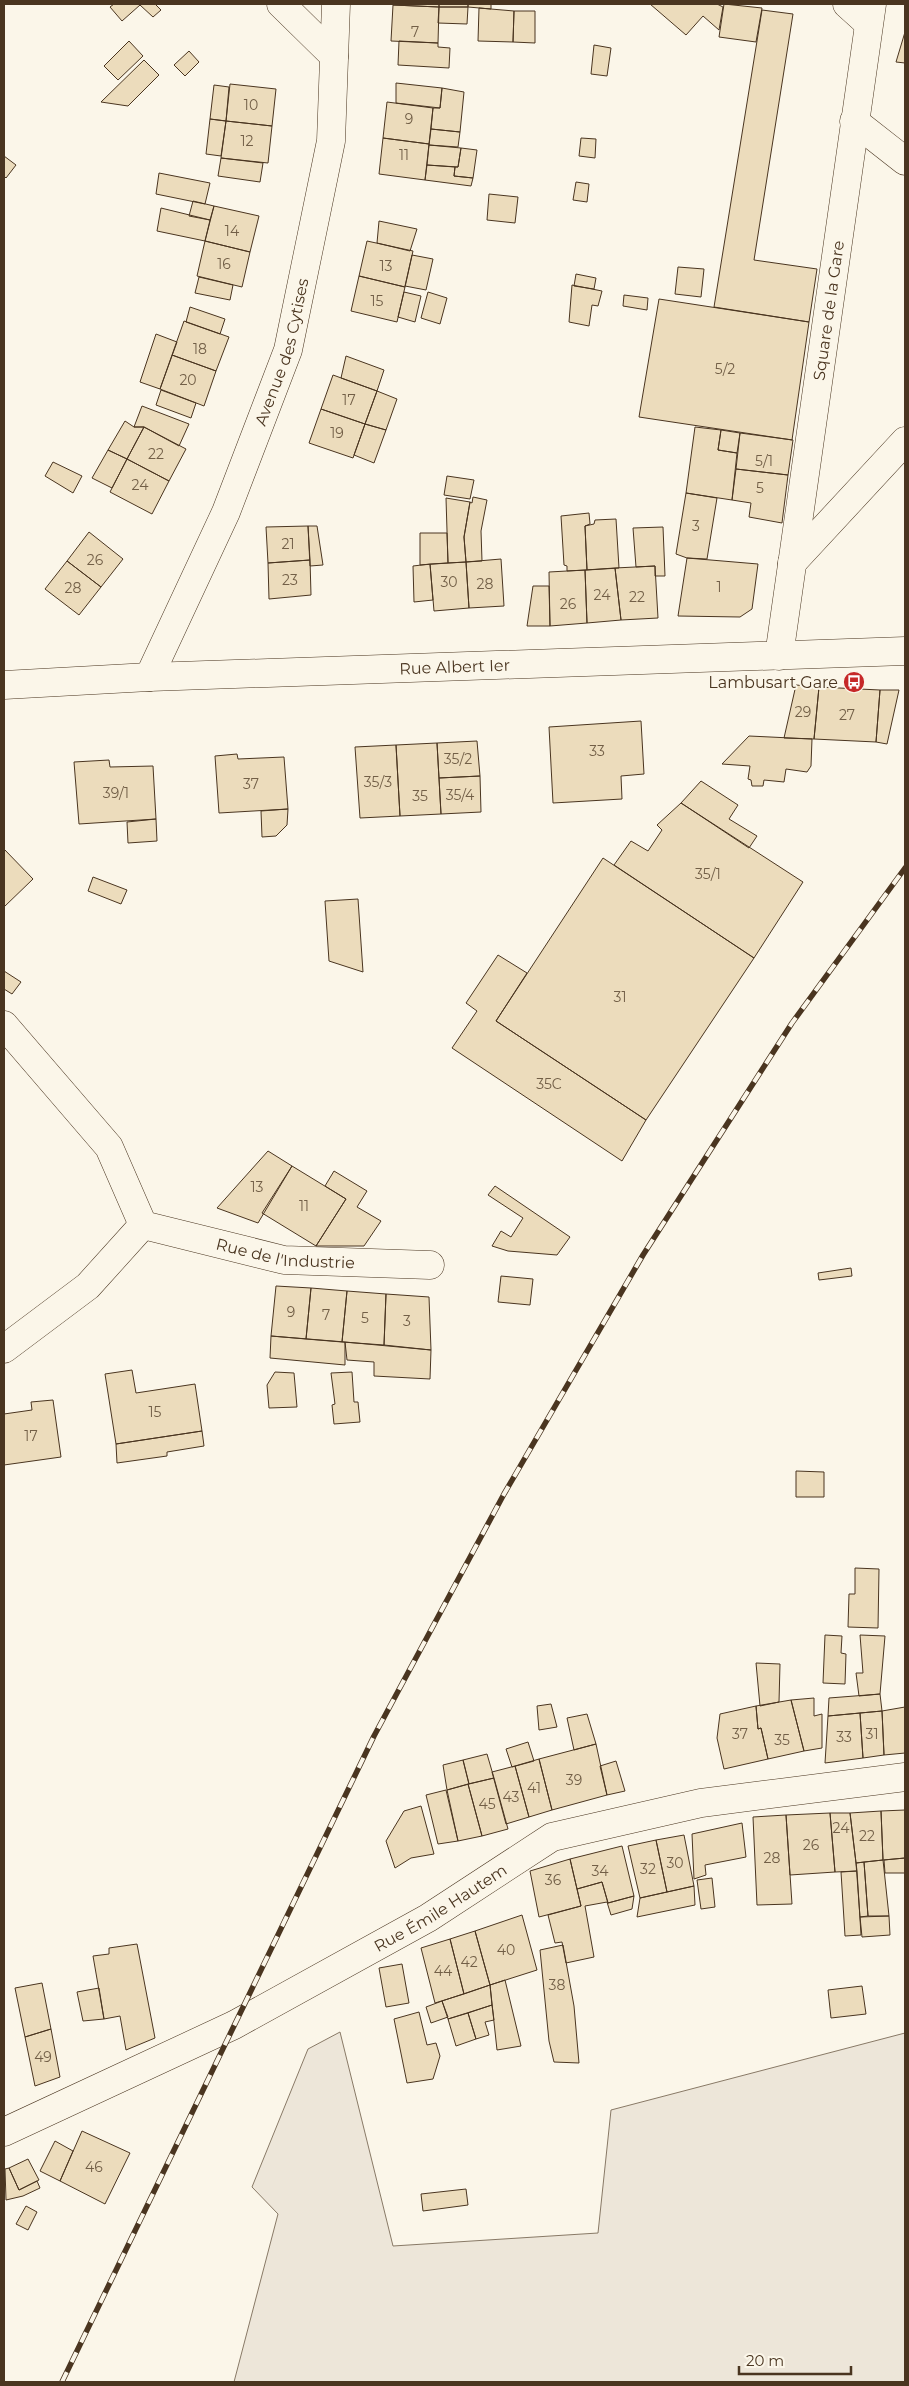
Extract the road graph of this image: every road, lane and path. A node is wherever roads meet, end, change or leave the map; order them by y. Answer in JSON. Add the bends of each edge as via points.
{"nodes":[{"id":1,"x":282,"y":4,"type":"edge"},
{"id":2,"x":336,"y":4,"type":"edge"},
{"id":3,"x":847,"y":4,"type":"edge"},
{"id":4,"x":870,"y":14,"type":"edge"},
{"id":5,"x":334,"y":56,"type":"junction"},
{"id":6,"x":854,"y":121,"type":"junction"},
{"id":7,"x":905,"y":161,"type":"edge"},
{"id":8,"x":905,"y":441,"type":"edge"},
{"id":9,"x":792,"y":563,"type":"junction"},
{"id":10,"x":905,"y":651,"type":"edge"},
{"id":11,"x":779,"y":656,"type":"junction"},
{"id":12,"x":149,"y":677,"type":"junction"},
{"id":13,"x":4,"y":685,"type":"edge"},
{"id":14,"x":4,"y":1025,"type":"edge"},
{"id":15,"x":143,"y":1225,"type":"junction"},
{"id":16,"x":430,"y":1265,"type":"dead end"},
{"id":17,"x":4,"y":1349,"type":"edge"},
{"id":18,"x":905,"y":1778,"type":"edge"},
{"id":19,"x":4,"y":2132,"type":"edge"}],
"edges":[{"from":1,"to":5,"type":"street"},
{"from":2,"to":5,"type":"street","name":"Avenue des Cytises"},
{"from":3,"to":4,"type":"street"},
{"from":4,"to":6,"type":"street","name":"Square de la Gare"},
{"from":5,"to":12,"type":"street","name":"Avenue des Cytises","via":[[331,141],[288,350],[226,512]]},
{"from":6,"to":7,"type":"street"},
{"from":6,"to":9,"type":"street","name":"Square de la Gare"},
{"from":8,"to":9,"type":"street"},
{"from":9,"to":11,"type":"street","name":"Square de la Gare"},
{"from":10,"to":11,"type":"street","name":"Rue Albert Ier"},
{"from":11,"to":12,"type":"street","name":"Rue Albert Ier"},
{"from":12,"to":13,"type":"street","name":"Rue Albert Ier"},
{"from":14,"to":15,"type":"street","via":[[108,1147]]},
{"from":15,"to":16,"type":"street","name":"Rue de l'Industrie","via":[[284,1260]]},
{"from":15,"to":17,"type":"street","via":[[88,1286]]},
{"from":18,"to":19,"type":"street","name":"Rue Émile Hautem","via":[[701,1803],[552,1837],[428,1918],[234,2024]]}]}
